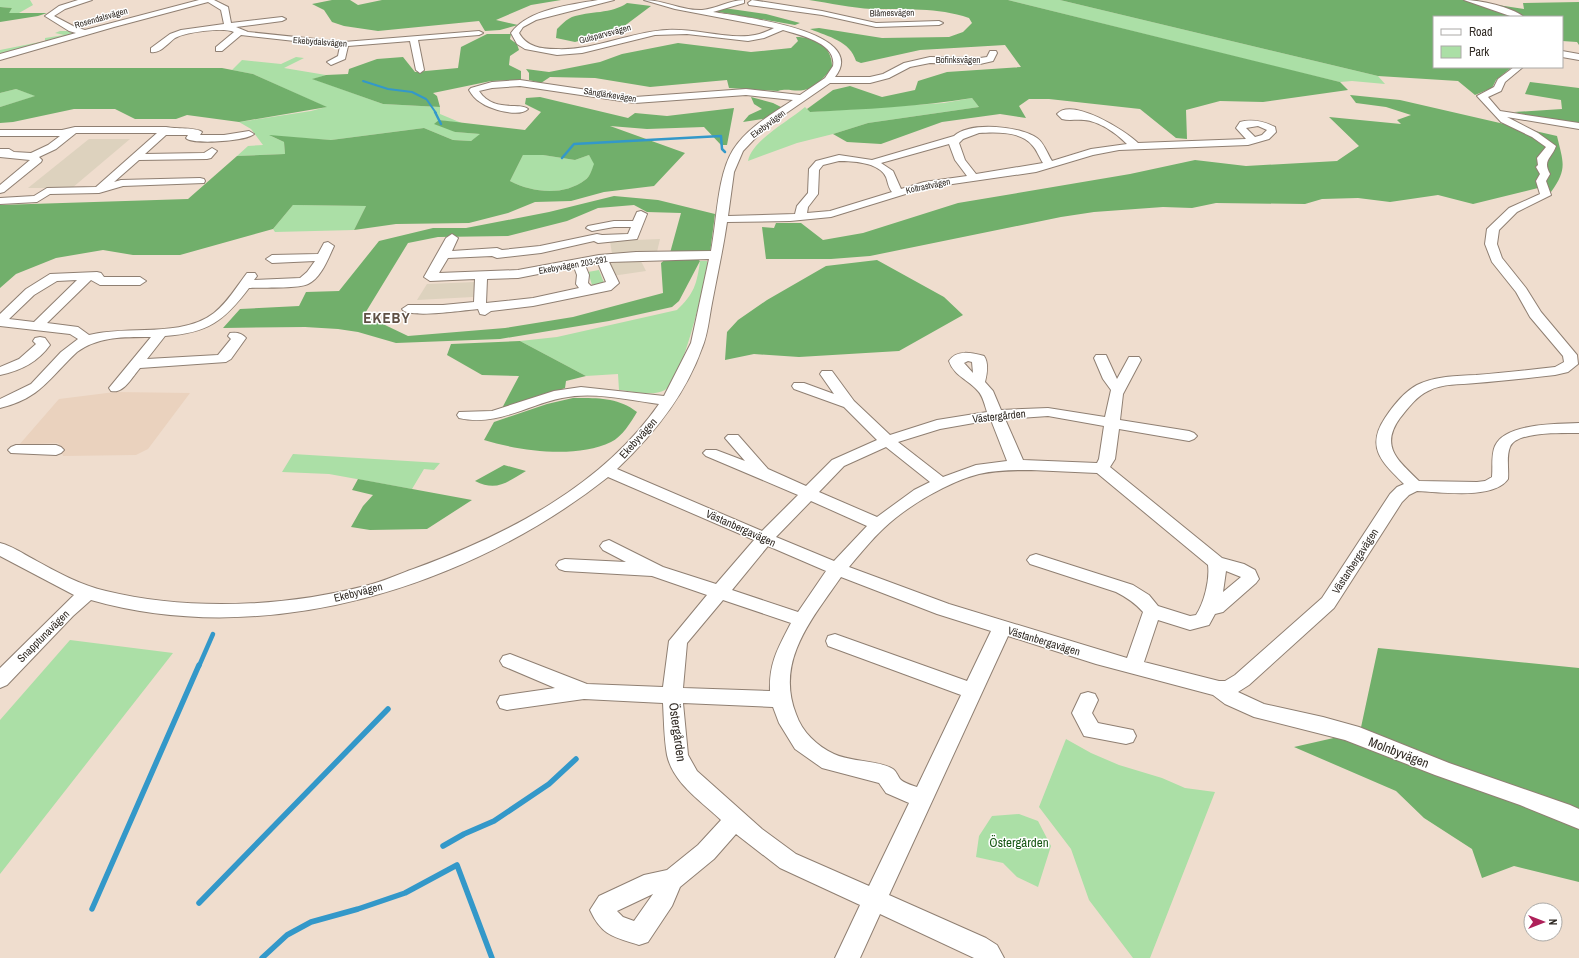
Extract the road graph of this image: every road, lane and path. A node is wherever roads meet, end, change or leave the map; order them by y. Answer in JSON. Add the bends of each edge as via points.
{"nodes":[{"id":1,"x":88,"y":0,"type":"edge"},
{"id":2,"x":208,"y":0,"type":"edge"},
{"id":3,"x":610,"y":0,"type":"edge"},
{"id":4,"x":648,"y":0,"type":"edge"},
{"id":5,"x":1468,"y":0,"type":"edge"},
{"id":6,"x":740,"y":1,"type":"edge"},
{"id":7,"x":754,"y":2,"type":"edge"},
{"id":8,"x":703,"y":13,"type":"junction"},
{"id":9,"x":1518,"y":16,"type":"edge"},
{"id":10,"x":282,"y":19,"type":"dead end"},
{"id":11,"x":939,"y":23,"type":"dead end"},
{"id":12,"x":111,"y":25,"type":"junction"},
{"id":13,"x":228,"y":26,"type":"junction"},
{"id":14,"x":783,"y":27,"type":"junction"},
{"id":15,"x":239,"y":32,"type":"junction"},
{"id":16,"x":83,"y":33,"type":"junction"},
{"id":17,"x":479,"y":33,"type":"dead end"},
{"id":18,"x":414,"y":39,"type":"junction"},
{"id":19,"x":299,"y":41,"type":"junction"},
{"id":20,"x":344,"y":44,"type":"junction"},
{"id":21,"x":285,"y":48,"type":"dead end"},
{"id":22,"x":219,"y":49,"type":"dead end"},
{"id":23,"x":154,"y":50,"type":"dead end"},
{"id":24,"x":993,"y":53,"type":"dead end"},
{"id":25,"x":1563,"y":54,"type":"edge"},
{"id":26,"x":1579,"y":57,"type":"edge"},
{"id":27,"x":0,"y":58,"type":"edge"},
{"id":28,"x":331,"y":62,"type":"dead end"},
{"id":29,"x":1519,"y":68,"type":"edge"},
{"id":30,"x":420,"y":70,"type":"dead end"},
{"id":31,"x":828,"y":80,"type":"junction"},
{"id":32,"x":803,"y":98,"type":"junction"},
{"id":33,"x":523,"y":109,"type":"dead end"},
{"id":34,"x":1498,"y":111,"type":"junction"},
{"id":35,"x":1085,"y":117,"type":"dead end"},
{"id":36,"x":1579,"y":126,"type":"edge"},
{"id":37,"x":71,"y":129,"type":"junction"},
{"id":38,"x":164,"y":132,"type":"junction"},
{"id":39,"x":0,"y":133,"type":"edge"},
{"id":40,"x":249,"y":134,"type":"dead end"},
{"id":41,"x":956,"y":139,"type":"junction"},
{"id":42,"x":1253,"y":141,"type":"dead end"},
{"id":43,"x":1134,"y":145,"type":"junction"},
{"id":44,"x":212,"y":151,"type":"dead end"},
{"id":45,"x":0,"y":152,"type":"edge"},
{"id":46,"x":34,"y":156,"type":"junction"},
{"id":47,"x":136,"y":157,"type":"junction"},
{"id":48,"x":872,"y":163,"type":"junction"},
{"id":49,"x":1050,"y":165,"type":"junction"},
{"id":50,"x":0,"y":176,"type":"edge"},
{"id":51,"x":17,"y":176,"type":"junction"},
{"id":52,"x":973,"y":177,"type":"junction"},
{"id":53,"x":200,"y":181,"type":"dead end"},
{"id":54,"x":103,"y":187,"type":"junction"},
{"id":55,"x":0,"y":190,"type":"edge"},
{"id":56,"x":46,"y":190,"type":"junction"},
{"id":57,"x":898,"y":192,"type":"junction"},
{"id":58,"x":0,"y":195,"type":"edge"},
{"id":59,"x":0,"y":201,"type":"edge"},
{"id":60,"x":800,"y":217,"type":"junction"},
{"id":61,"x":639,"y":219,"type":"dead end"},
{"id":62,"x":722,"y":219,"type":"junction"},
{"id":63,"x":594,"y":233,"type":"junction"},
{"id":64,"x":452,"y":238,"type":"dead end"},
{"id":65,"x":500,"y":238,"type":"dead end"},
{"id":66,"x":497,"y":253,"type":"junction"},
{"id":67,"x":444,"y":255,"type":"junction"},
{"id":68,"x":716,"y":255,"type":"junction"},
{"id":69,"x":272,"y":259,"type":"dead end"},
{"id":70,"x":606,"y":259,"type":"junction"},
{"id":71,"x":578,"y":263,"type":"junction"},
{"id":72,"x":88,"y":276,"type":"junction"},
{"id":73,"x":498,"y":276,"type":"junction"},
{"id":74,"x":481,"y":277,"type":"junction"},
{"id":75,"x":140,"y":281,"type":"dead end"},
{"id":76,"x":588,"y":290,"type":"junction"},
{"id":77,"x":408,"y":309,"type":"dead end"},
{"id":78,"x":483,"y":310,"type":"junction"},
{"id":79,"x":0,"y":321,"type":"edge"},
{"id":80,"x":32,"y":324,"type":"junction"},
{"id":81,"x":161,"y":333,"type":"junction"},
{"id":82,"x":235,"y":336,"type":"dead end"},
{"id":83,"x":87,"y":340,"type":"junction"},
{"id":84,"x":40,"y":341,"type":"dead end"},
{"id":85,"x":1102,"y":358,"type":"dead end"},
{"id":86,"x":1134,"y":360,"type":"dead end"},
{"id":87,"x":1575,"y":360,"type":"edge"},
{"id":88,"x":136,"y":364,"type":"junction"},
{"id":89,"x":0,"y":371,"type":"edge"},
{"id":90,"x":827,"y":374,"type":"dead end"},
{"id":91,"x":978,"y":382,"type":"dead end"},
{"id":92,"x":799,"y":386,"type":"dead end"},
{"id":93,"x":116,"y":388,"type":"dead end"},
{"id":94,"x":1118,"y":390,"type":"junction"},
{"id":95,"x":668,"y":401,"type":"junction"},
{"id":96,"x":0,"y":404,"type":"edge"},
{"id":97,"x":849,"y":404,"type":"junction"},
{"id":98,"x":464,"y":415,"type":"dead end"},
{"id":99,"x":996,"y":415,"type":"junction"},
{"id":100,"x":1112,"y":422,"type":"junction"},
{"id":101,"x":1579,"y":428,"type":"edge"},
{"id":102,"x":1189,"y":436,"type":"dead end"},
{"id":103,"x":733,"y":438,"type":"dead end"},
{"id":104,"x":888,"y":441,"type":"junction"},
{"id":105,"x":16,"y":450,"type":"dead end"},
{"id":106,"x":56,"y":450,"type":"dead end"},
{"id":107,"x":711,"y":453,"type":"dead end"},
{"id":108,"x":1017,"y":466,"type":"junction"},
{"id":109,"x":1101,"y":468,"type":"junction"},
{"id":110,"x":607,"y":470,"type":"junction"},
{"id":111,"x":762,"y":473,"type":"junction"},
{"id":112,"x":941,"y":483,"type":"junction"},
{"id":113,"x":1415,"y":486,"type":"junction"},
{"id":114,"x":807,"y":494,"type":"junction"},
{"id":115,"x":878,"y":524,"type":"junction"},
{"id":116,"x":765,"y":538,"type":"junction"},
{"id":117,"x":609,"y":546,"type":"dead end"},
{"id":118,"x":0,"y":549,"type":"edge"},
{"id":119,"x":1036,"y":560,"type":"dead end"},
{"id":120,"x":1216,"y":562,"type":"junction"},
{"id":121,"x":565,"y":565,"type":"dead end"},
{"id":122,"x":837,"y":569,"type":"junction"},
{"id":123,"x":657,"y":570,"type":"junction"},
{"id":124,"x":718,"y":592,"type":"junction"},
{"id":125,"x":88,"y":594,"type":"junction"},
{"id":126,"x":1208,"y":610,"type":"junction"},
{"id":127,"x":1152,"y":611,"type":"junction"},
{"id":128,"x":802,"y":620,"type":"junction"},
{"id":129,"x":1002,"y":628,"type":"junction"},
{"id":130,"x":834,"y":641,"type":"dead end"},
{"id":131,"x":510,"y":661,"type":"dead end"},
{"id":132,"x":1133,"y":667,"type":"junction"},
{"id":133,"x":0,"y":680,"type":"edge"},
{"id":134,"x":1219,"y":689,"type":"junction"},
{"id":135,"x":973,"y":691,"type":"junction"},
{"id":136,"x":585,"y":692,"type":"junction"},
{"id":137,"x":672,"y":694,"type":"junction"},
{"id":138,"x":780,"y":699,"type":"junction"},
{"id":139,"x":1088,"y":700,"type":"dead end"},
{"id":140,"x":507,"y":702,"type":"dead end"},
{"id":141,"x":1126,"y":736,"type":"dead end"},
{"id":142,"x":921,"y":798,"type":"junction"},
{"id":143,"x":1579,"y":819,"type":"edge"},
{"id":144,"x":735,"y":820,"type":"junction"},
{"id":145,"x":672,"y":880,"type":"dead end"},
{"id":146,"x":874,"y":900,"type":"junction"},
{"id":147,"x":847,"y":958,"type":"edge"},
{"id":148,"x":992,"y":958,"type":"edge"}],
"edges":[{"from":1,"to":16,"type":"street","via":[[65,6],[49,16]]},
{"from":2,"to":12,"type":"street","name":"Rosendalsvägen"},
{"from":2,"to":13,"type":"street","via":[[225,9]]},
{"from":3,"to":14,"type":"street","name":"Gulsparvsvägen","via":[[537,16],[518,29],[517,39],[539,50],[572,52],[655,33],[696,32],[747,38],[763,36]]},
{"from":4,"to":8,"type":"street","name":"Ekebyvägen"},
{"from":5,"to":9,"type":"street"},
{"from":6,"to":7,"type":"street","name":"Blåmesvägen"},
{"from":6,"to":8,"type":"street","name":"Blåmesvägen"},
{"from":7,"to":11,"type":"street","name":"Blåmesvägen","via":[[876,25]]},
{"from":8,"to":14,"type":"street","name":"Ekebyvägen"},
{"from":10,"to":13,"type":"street"},
{"from":12,"to":16,"type":"street","name":"Rosendalsvägen"},
{"from":12,"to":16,"type":"street","via":[[124,29],[95,34]]},
{"from":13,"to":15,"type":"street","name":"Ekebydalsvägen"},
{"from":13,"to":23,"type":"street","via":[[184,32],[173,36]]},
{"from":14,"to":31,"type":"street","name":"Ekebyvägen","via":[[820,40],[834,50],[838,67]]},
{"from":15,"to":19,"type":"street","name":"Ekebydalsvägen"},
{"from":15,"to":22,"type":"street"},
{"from":16,"to":27,"type":"street","name":"Rosendalsvägen"},
{"from":17,"to":18,"type":"street","name":"Ekebydalsvägen"},
{"from":18,"to":20,"type":"street","name":"Ekebydalsvägen"},
{"from":18,"to":30,"type":"street"},
{"from":19,"to":20,"type":"street","name":"Ekebydalsvägen"},
{"from":19,"to":21,"type":"street"},
{"from":20,"to":28,"type":"street","via":[[342,57]]},
{"from":24,"to":31,"type":"street","name":"Bofinksvägen","via":[[990,59],[980,61],[940,59],[918,62],[870,80]]},
{"from":25,"to":26,"type":"street"},
{"from":29,"to":34,"type":"street","via":[[1501,81],[1498,89],[1482,96]]},
{"from":31,"to":32,"type":"street","name":"Ekebyvägen"},
{"from":32,"to":33,"type":"street","name":"Sånglärkevägen","via":[[746,92],[635,100],[520,83],[492,85],[474,90],[482,99],[501,108]]},
{"from":32,"to":62,"type":"street","name":"Ekebyvägen","via":[[752,135],[737,152],[730,168]]},
{"from":34,"to":36,"type":"street","via":[[1512,116]]},
{"from":34,"to":87,"type":"street","via":[[1504,120],[1551,146],[1542,158],[1541,167],[1545,174],[1540,181],[1546,195],[1515,208],[1493,229],[1492,252],[1522,290],[1542,324]]},
{"from":35,"to":43,"type":"street","via":[[1116,129]]},
{"from":37,"to":38,"type":"street","via":[[166,130]]},
{"from":37,"to":39,"type":"street","via":[[62,133]]},
{"from":37,"to":46,"type":"street","via":[[52,147]]},
{"from":38,"to":40,"type":"street","via":[[197,132],[192,138],[224,138]]},
{"from":38,"to":47,"type":"street"},
{"from":41,"to":48,"type":"street"},
{"from":41,"to":49,"type":"street","via":[[984,130],[1020,134],[1036,142]]},
{"from":41,"to":52,"type":"street","via":[[954,143],[960,160]]},
{"from":42,"to":43,"type":"street","name":"Koltrastvägen","via":[[1229,144]]},
{"from":43,"to":49,"type":"street","name":"Koltrastvägen","via":[[1091,152]]},
{"from":44,"to":47,"type":"street","via":[[207,156]]},
{"from":45,"to":46,"type":"street","via":[[9,152],[4,156]]},
{"from":46,"to":51,"type":"street","via":[[32,158],[37,160]]},
{"from":47,"to":54,"type":"street"},
{"from":48,"to":57,"type":"street","via":[[889,173],[892,185]]},
{"from":48,"to":60,"type":"street","via":[[841,159],[818,164],[814,169],[813,194],[803,206]]},
{"from":49,"to":52,"type":"street","name":"Koltrastvägen"},
{"from":50,"to":51,"type":"street"},
{"from":51,"to":55,"type":"street"},
{"from":52,"to":57,"type":"street","name":"Koltrastvägen"},
{"from":53,"to":54,"type":"street","via":[[121,183]]},
{"from":54,"to":56,"type":"street","via":[[100,190]]},
{"from":56,"to":58,"type":"street"},
{"from":56,"to":59,"type":"street","via":[[37,199]]},
{"from":57,"to":60,"type":"street","name":"Koltrastvägen","via":[[831,214]]},
{"from":60,"to":62,"type":"street","name":"Koltrastvägen"},
{"from":61,"to":63,"type":"street","via":[[633,237]]},
{"from":62,"to":68,"type":"street","name":"Ekebyvägen"},
{"from":63,"to":66,"type":"street","via":[[541,249]]},
{"from":63,"to":70,"type":"street"},
{"from":64,"to":67,"type":"street"},
{"from":65,"to":66,"type":"street","via":[[500,250]]},
{"from":66,"to":67,"type":"street"},
{"from":66,"to":73,"type":"street"},
{"from":67,"to":74,"type":"street","name":"Ekebyvägen 203-291","via":[[430,277]]},
{"from":68,"to":70,"type":"street","name":"Ekebyvägen 203-291"},
{"from":68,"to":95,"type":"street","name":"Ekebyvägen","via":[[696,349]]},
{"from":69,"to":81,"type":"street","via":[[325,251],[308,280],[247,280],[218,315],[186,330]]},
{"from":70,"to":71,"type":"street","name":"Ekebyvägen 203-291"},
{"from":70,"to":76,"type":"street","via":[[612,283],[607,287]]},
{"from":71,"to":73,"type":"street","name":"Ekebyvägen 203-291","via":[[542,271]]},
{"from":71,"to":76,"type":"street","via":[[583,275],[583,288]]},
{"from":72,"to":75,"type":"street","via":[[97,276],[100,281]]},
{"from":72,"to":79,"type":"street","via":[[54,277],[30,292]]},
{"from":72,"to":80,"type":"street"},
{"from":73,"to":74,"type":"street","name":"Ekebyvägen 203-291"},
{"from":74,"to":78,"type":"street"},
{"from":76,"to":78,"type":"street"},
{"from":77,"to":78,"type":"street"},
{"from":79,"to":80,"type":"street"},
{"from":80,"to":83,"type":"street","via":[[73,330]]},
{"from":81,"to":83,"type":"street","via":[[114,334]]},
{"from":81,"to":88,"type":"street"},
{"from":82,"to":88,"type":"street","via":[[239,338],[221,359]]},
{"from":83,"to":96,"type":"street","via":[[67,355],[36,387]]},
{"from":84,"to":89,"type":"street","via":[[43,344],[24,363],[12,370]]},
{"from":85,"to":94,"type":"street","via":[[1110,379]]},
{"from":86,"to":94,"type":"street"},
{"from":87,"to":113,"type":"street","via":[[1568,367],[1556,371],[1448,381],[1420,389],[1388,423],[1382,440],[1383,449],[1388,456]]},
{"from":88,"to":93,"type":"street"},
{"from":90,"to":97,"type":"street"},
{"from":91,"to":99,"type":"street","via":[[986,391]]},
{"from":92,"to":97,"type":"street"},
{"from":94,"to":100,"type":"street"},
{"from":95,"to":98,"type":"street","name":"Ekebyvägen","via":[[581,391],[559,394],[493,416]]},
{"from":95,"to":110,"type":"street","name":"Ekebyvägen","via":[[636,442]]},
{"from":97,"to":104,"type":"street"},
{"from":99,"to":100,"type":"street","name":"Västergården","via":[[1048,412]]},
{"from":99,"to":104,"type":"street","name":"Västergården","via":[[937,425]]},
{"from":99,"to":108,"type":"street"},
{"from":100,"to":102,"type":"street","name":"Västergården"},
{"from":100,"to":109,"type":"street","via":[[1107,459]]},
{"from":101,"to":113,"type":"street","via":[[1546,429],[1510,438],[1501,451],[1500,479],[1489,486]]},
{"from":103,"to":111,"type":"street"},
{"from":104,"to":112,"type":"street"},
{"from":104,"to":114,"type":"street","name":"Västergården","via":[[838,463]]},
{"from":105,"to":106,"type":"street"},
{"from":107,"to":111,"type":"street"},
{"from":108,"to":109,"type":"street"},
{"from":108,"to":112,"type":"street","via":[[976,470]]},
{"from":109,"to":120,"type":"street"},
{"from":110,"to":116,"type":"street","name":"Västanbergavägen"},
{"from":110,"to":125,"type":"street","name":"Ekebyvägen","via":[[549,512],[510,535],[454,561],[364,593],[306,603],[224,611],[149,605]]},
{"from":111,"to":114,"type":"street"},
{"from":112,"to":115,"type":"street","via":[[920,494]]},
{"from":113,"to":134,"type":"street","name":"Västanbergavägen","via":[[1403,491],[1396,498],[1328,602],[1242,680],[1229,688]]},
{"from":114,"to":115,"type":"street"},
{"from":114,"to":116,"type":"street","name":"Västergården"},
{"from":115,"to":122,"type":"street"},
{"from":116,"to":122,"type":"street","name":"Västanbergavägen"},
{"from":116,"to":124,"type":"street","name":"Östergården"},
{"from":117,"to":123,"type":"street"},
{"from":118,"to":125,"type":"street","name":"Ekebyvägen"},
{"from":119,"to":127,"type":"street","via":[[1135,593]]},
{"from":120,"to":126,"type":"street","via":[[1218,570]]},
{"from":120,"to":126,"type":"street","via":[[1238,568],[1249,574],[1250,579],[1217,607]]},
{"from":121,"to":123,"type":"street"},
{"from":122,"to":128,"type":"street"},
{"from":122,"to":129,"type":"street","name":"Västanbergavägen"},
{"from":123,"to":124,"type":"street"},
{"from":124,"to":128,"type":"street"},
{"from":124,"to":137,"type":"street","name":"Östergården","via":[[678,641]]},
{"from":125,"to":133,"type":"street","name":"Snapptunavägen","via":[[67,611]]},
{"from":126,"to":127,"type":"street","via":[[1202,620],[1194,623],[1183,622]]},
{"from":127,"to":132,"type":"street"},
{"from":128,"to":138,"type":"street","via":[[783,658],[779,674]]},
{"from":129,"to":132,"type":"street","name":"Västanbergavägen"},
{"from":129,"to":135,"type":"street"},
{"from":130,"to":135,"type":"street"},
{"from":131,"to":136,"type":"street","name":"Östergården"},
{"from":132,"to":134,"type":"street","name":"Västanbergavägen"},
{"from":134,"to":143,"type":"street","name":"Molnbyvägen","via":[[1238,703],[1258,711],[1343,731]]},
{"from":135,"to":142,"type":"street"},
{"from":136,"to":137,"type":"street","name":"Östergården"},
{"from":136,"to":140,"type":"street","name":"Östergården"},
{"from":137,"to":138,"type":"street","name":"Östergården"},
{"from":137,"to":144,"type":"street","name":"Östergården","via":[[678,755],[682,767],[689,777]]},
{"from":138,"to":142,"type":"street","via":[[789,723],[802,743],[829,762],[886,776],[894,787]]},
{"from":139,"to":141,"type":"street","via":[[1082,713],[1091,730]]},
{"from":142,"to":146,"type":"street"},
{"from":144,"to":145,"type":"street","via":[[706,852]]},
{"from":144,"to":146,"type":"street","name":"Östergården","via":[[788,861]]},
{"from":146,"to":147,"type":"street"},
{"from":146,"to":148,"type":"street","name":"Östergården","via":[[977,946]]}]}
